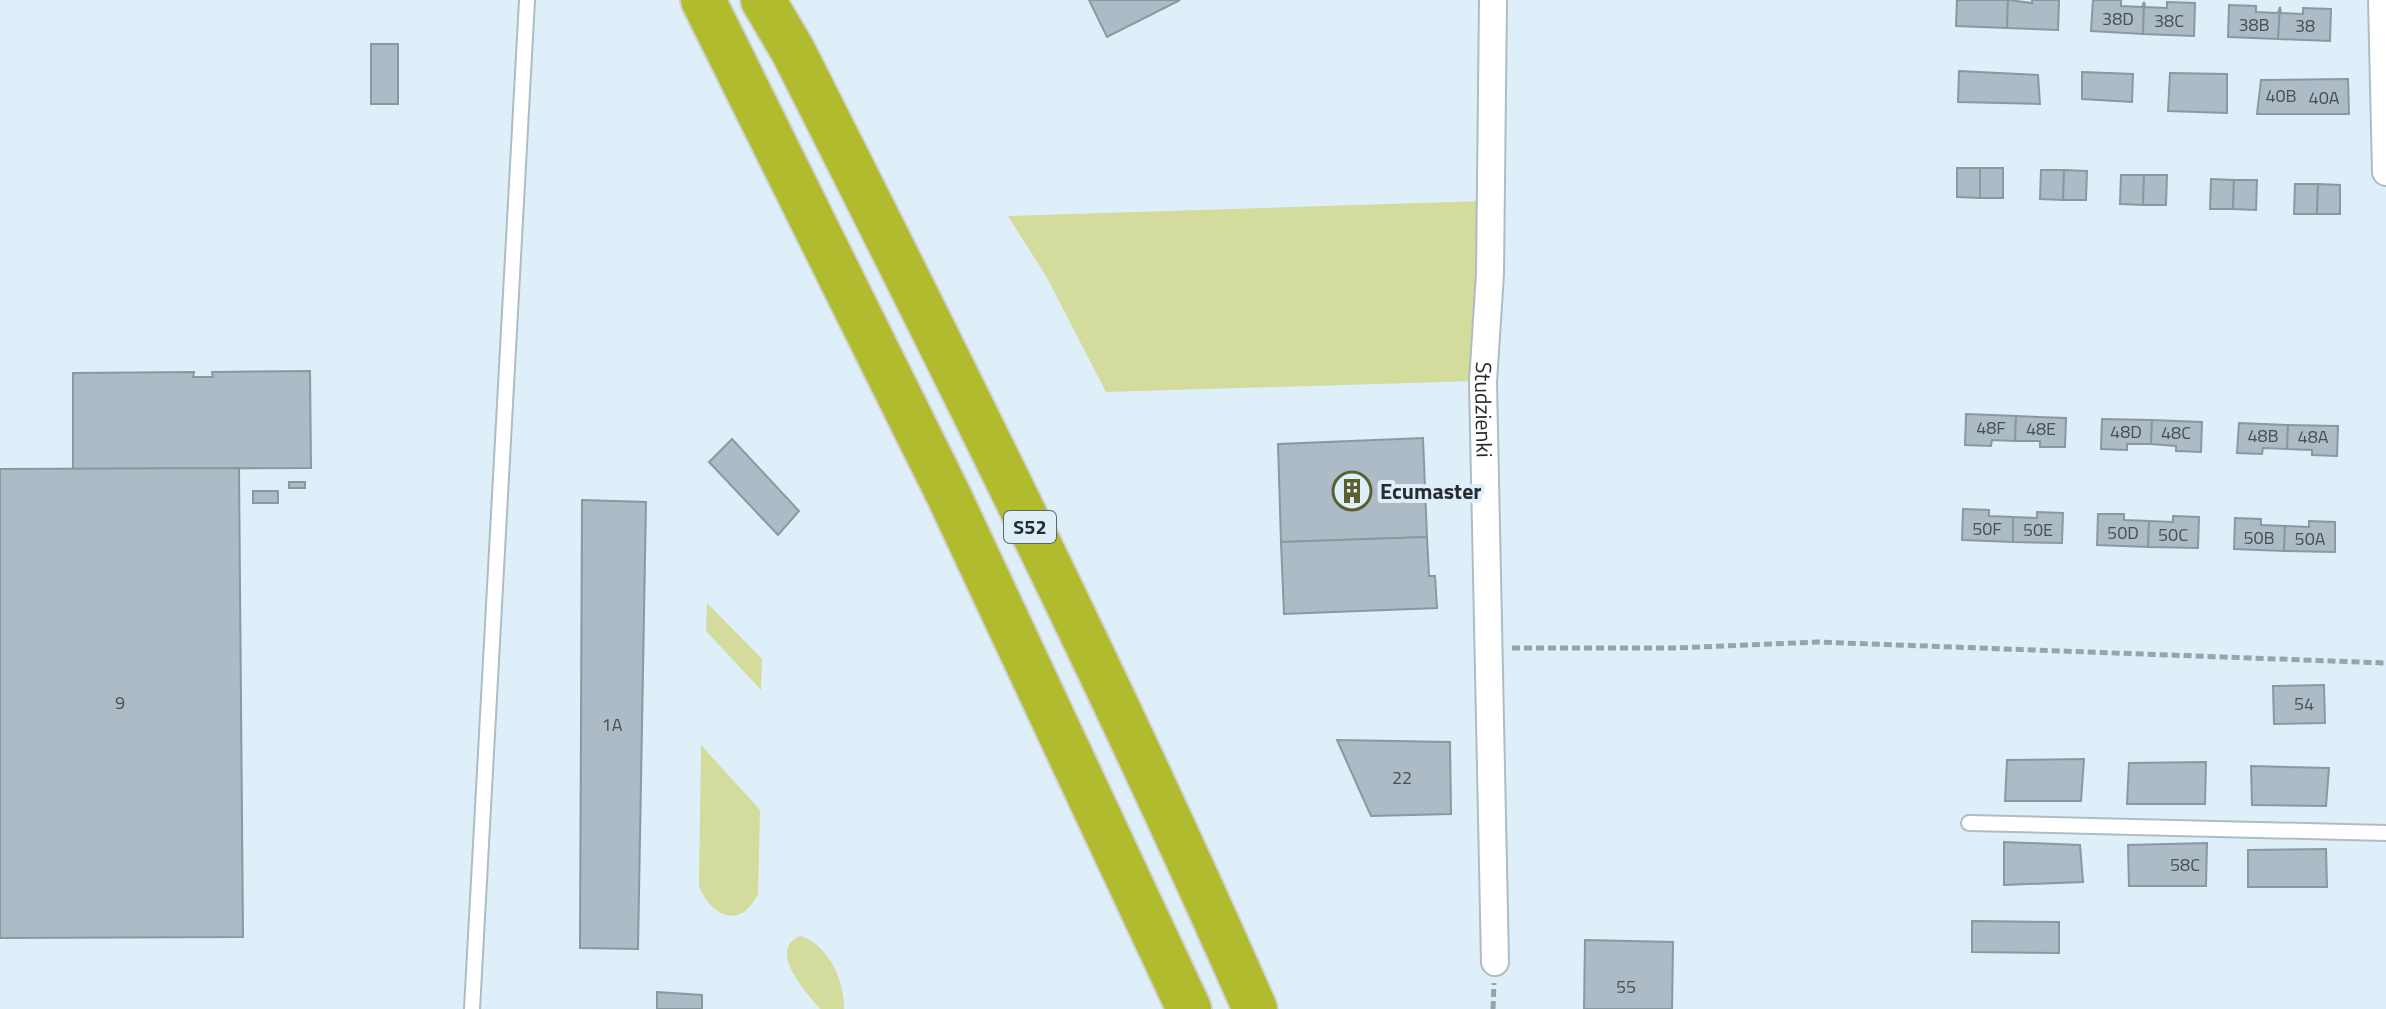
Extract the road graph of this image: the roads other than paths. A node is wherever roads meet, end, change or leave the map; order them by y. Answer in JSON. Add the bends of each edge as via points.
{"nodes":[{"id":1,"x":527,"y":0,"type":"edge"},
{"id":2,"x":695,"y":0,"type":"edge"},
{"id":3,"x":703,"y":0,"type":"edge"},
{"id":4,"x":763,"y":0,"type":"edge"},
{"id":5,"x":775,"y":0,"type":"edge"},
{"id":6,"x":1493,"y":0,"type":"edge"},
{"id":7,"x":2382,"y":0,"type":"edge"},
{"id":8,"x":793,"y":51,"type":"junction"},
{"id":9,"x":737,"y":63,"type":"junction"},
{"id":10,"x":2386,"y":172,"type":"edge"},
{"id":11,"x":1969,"y":823,"type":"dead end"},
{"id":12,"x":2386,"y":833,"type":"edge"},
{"id":13,"x":1495,"y":962,"type":"dead end"},
{"id":14,"x":472,"y":1009,"type":"edge"},
{"id":15,"x":1189,"y":1009,"type":"edge"},
{"id":16,"x":1255,"y":1009,"type":"edge"}],
"edges":[{"from":1,"to":14,"type":"lane"},
{"from":2,"to":9,"type":"highway"},
{"from":3,"to":9,"type":"highway","number":"S52"},
{"from":4,"to":8,"type":"highway","number":"S52"},
{"from":5,"to":8,"type":"highway"},
{"from":6,"to":13,"type":"street","name":"Studzienki","via":[[1490,274],[1483,382]]},
{"from":7,"to":10,"type":"street"},
{"from":8,"to":16,"type":"highway","number":"S52","via":[[1001,466]]},
{"from":9,"to":15,"type":"highway","number":"S52","via":[[962,522]]},
{"from":11,"to":12,"type":"lane"}]}
